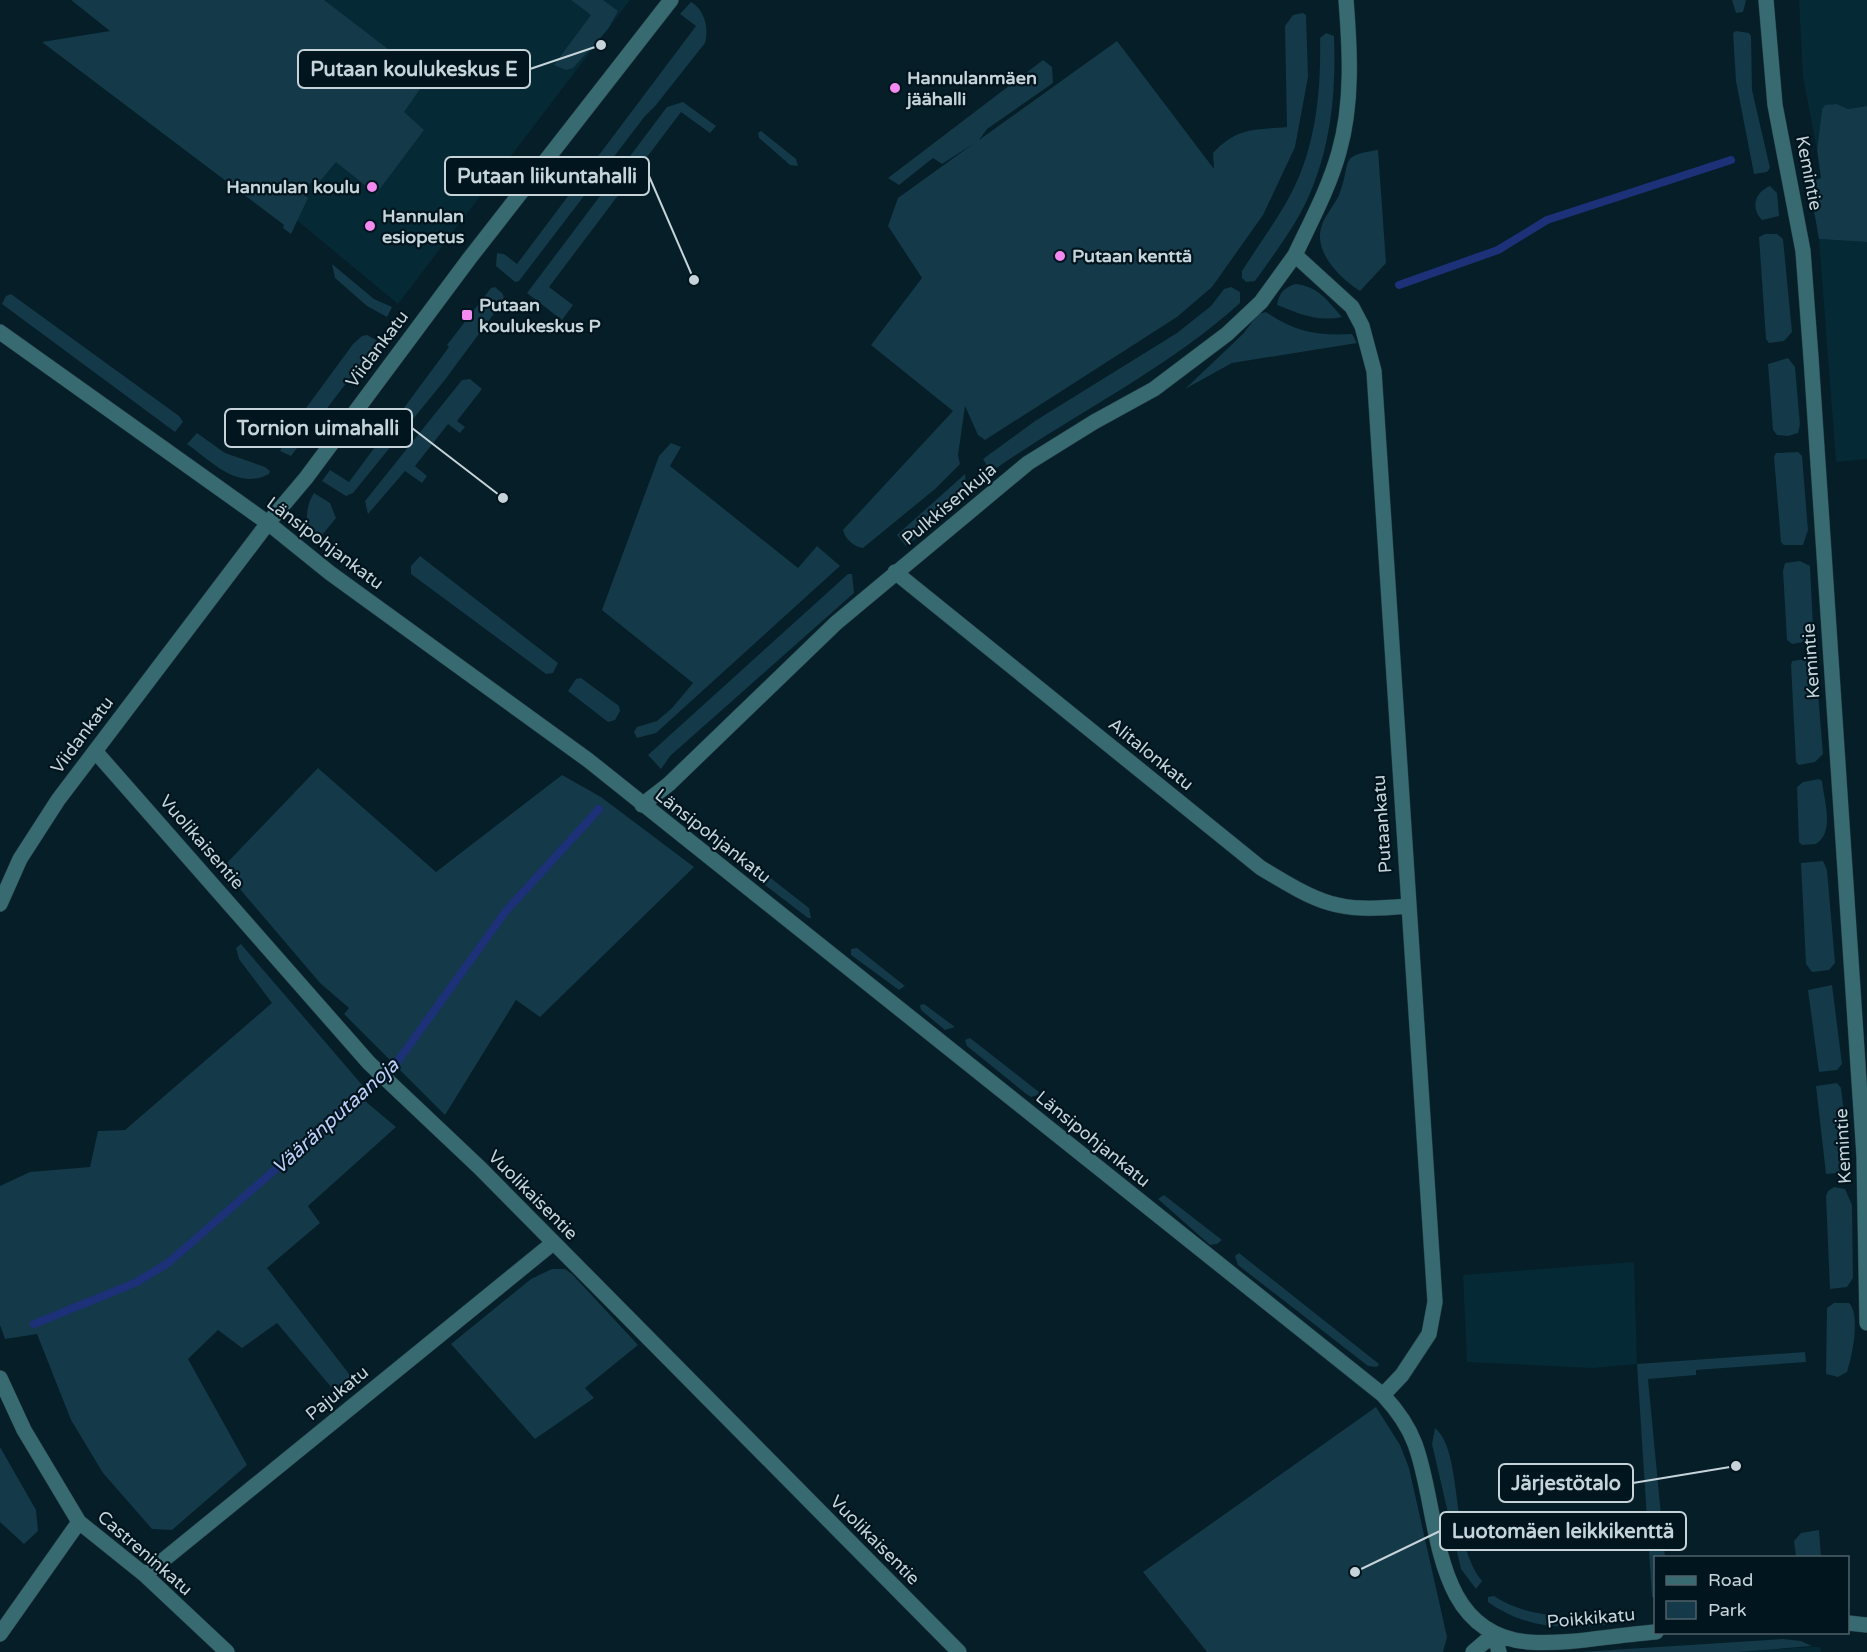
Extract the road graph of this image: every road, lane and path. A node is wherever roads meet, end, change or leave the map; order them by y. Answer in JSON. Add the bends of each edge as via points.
{"nodes":[{"id":1,"x":670,"y":0,"type":"edge"},
{"id":2,"x":1346,"y":0,"type":"edge"},
{"id":3,"x":1766,"y":0,"type":"edge"},
{"id":4,"x":1295,"y":255,"type":"junction"},
{"id":5,"x":0,"y":332,"type":"edge"},
{"id":6,"x":268,"y":523,"type":"junction"},
{"id":7,"x":895,"y":572,"type":"junction"},
{"id":8,"x":95,"y":751,"type":"junction"},
{"id":9,"x":642,"y":805,"type":"junction"},
{"id":10,"x":0,"y":904,"type":"edge"},
{"id":11,"x":1407,"y":906,"type":"junction"},
{"id":12,"x":553,"y":1243,"type":"junction"},
{"id":13,"x":1867,"y":1323,"type":"edge"},
{"id":14,"x":0,"y":1378,"type":"edge"},
{"id":15,"x":1383,"y":1395,"type":"junction"},
{"id":16,"x":79,"y":1522,"type":"junction"},
{"id":17,"x":146,"y":1575,"type":"junction"},
{"id":18,"x":1849,"y":1623,"type":"edge"},
{"id":19,"x":1867,"y":1624,"type":"edge"},
{"id":20,"x":1654,"y":1632,"type":"edge"},
{"id":21,"x":0,"y":1634,"type":"edge"},
{"id":22,"x":1494,"y":1634,"type":"junction"},
{"id":23,"x":227,"y":1652,"type":"edge"},
{"id":24,"x":959,"y":1652,"type":"edge"},
{"id":25,"x":1473,"y":1652,"type":"edge"},
{"id":26,"x":1499,"y":1652,"type":"edge"}],
"edges":[{"from":1,"to":6,"type":"street","name":"Viidankatu"},
{"from":2,"to":4,"type":"street","via":[[1350,64],[1339,151]]},
{"from":3,"to":13,"type":"street","name":"Kemintie","via":[[1774,96],[1803,251],[1864,1156]]},
{"from":4,"to":7,"type":"street","name":"Pulkkisenkuja","via":[[1261,302],[1218,341],[1154,389],[1028,463]]},
{"from":4,"to":11,"type":"street","name":"Putaankatu","via":[[1352,307],[1362,326],[1374,371]]},
{"from":5,"to":6,"type":"street","name":"Länsipohjankatu"},
{"from":6,"to":8,"type":"street","name":"Viidankatu"},
{"from":6,"to":9,"type":"street","name":"Länsipohjankatu","via":[[330,573],[588,760]]},
{"from":7,"to":9,"type":"street","name":"Pulkkisenkuja"},
{"from":7,"to":11,"type":"street","name":"Alitalonkatu","via":[[1261,868],[1310,897],[1337,907]]},
{"from":8,"to":10,"type":"street","name":"Viidankatu","via":[[20,859]]},
{"from":8,"to":12,"type":"street","name":"Vuolikaisentie","via":[[369,1063]]},
{"from":9,"to":15,"type":"street","name":"Länsipohjankatu"},
{"from":11,"to":15,"type":"street","name":"Putaankatu","via":[[1435,1302],[1429,1334],[1402,1375]]},
{"from":12,"to":17,"type":"street","name":"Pajukatu"},
{"from":12,"to":24,"type":"street","name":"Vuolikaisentie"},
{"from":14,"to":16,"type":"street","name":"Castreninkatu","via":[[24,1430]]},
{"from":15,"to":22,"type":"street","via":[[1397,1409],[1416,1445],[1453,1593],[1473,1620]]},
{"from":16,"to":17,"type":"street","name":"Castreninkatu"},
{"from":16,"to":21,"type":"street"},
{"from":17,"to":23,"type":"street","name":"Castreninkatu"},
{"from":18,"to":19,"type":"street"},
{"from":20,"to":22,"type":"street","name":"Poikkikatu","via":[[1559,1642],[1526,1642]]},
{"from":22,"to":25,"type":"street"},
{"from":22,"to":26,"type":"street"}]}
